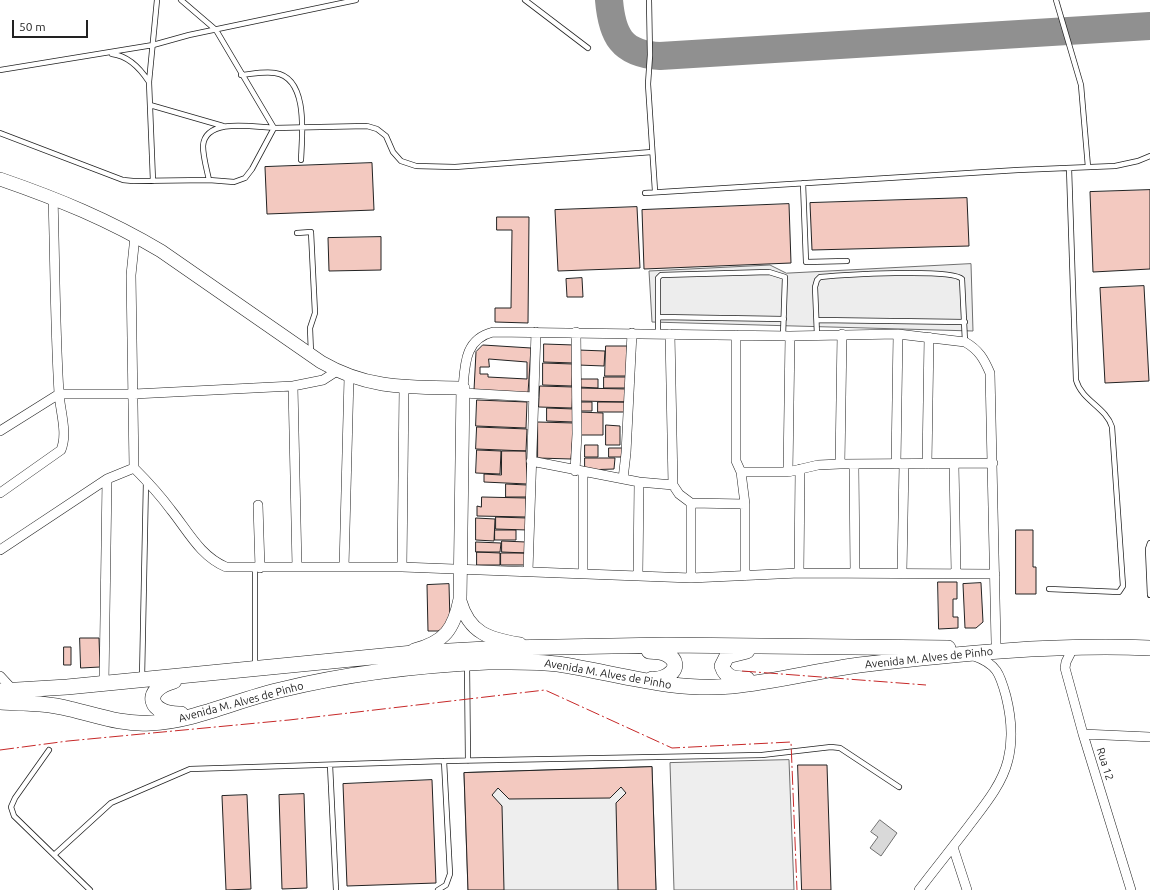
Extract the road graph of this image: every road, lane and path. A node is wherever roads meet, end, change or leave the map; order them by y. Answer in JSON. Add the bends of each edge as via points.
{"nodes":[{"id":1,"x":157,"y":0,"type":"edge"},
{"id":2,"x":181,"y":0,"type":"edge"},
{"id":3,"x":356,"y":0,"type":"edge"},
{"id":4,"x":525,"y":0,"type":"edge"},
{"id":5,"x":649,"y":0,"type":"edge"},
{"id":6,"x":1056,"y":0,"type":"edge"},
{"id":7,"x":216,"y":30,"type":"junction"},
{"id":8,"x":153,"y":45,"type":"junction"},
{"id":9,"x":588,"y":48,"type":"dead end"},
{"id":10,"x":108,"y":53,"type":"junction"},
{"id":11,"x":0,"y":70,"type":"edge"},
{"id":12,"x":241,"y":75,"type":"junction"},
{"id":13,"x":149,"y":82,"type":"junction"},
{"id":14,"x":150,"y":105,"type":"junction"},
{"id":15,"x":223,"y":126,"type":"junction"},
{"id":16,"x":274,"y":128,"type":"junction"},
{"id":17,"x":303,"y":128,"type":"junction"},
{"id":18,"x":0,"y":133,"type":"edge"},
{"id":19,"x":652,"y":152,"type":"junction"},
{"id":20,"x":1150,"y":156,"type":"edge"},
{"id":21,"x":301,"y":160,"type":"dead end"},
{"id":22,"x":1088,"y":167,"type":"junction"},
{"id":23,"x":1069,"y":168,"type":"junction"},
{"id":24,"x":0,"y":179,"type":"edge"},
{"id":25,"x":209,"y":180,"type":"junction"},
{"id":26,"x":153,"y":181,"type":"junction"},
{"id":27,"x":803,"y":183,"type":"junction"},
{"id":28,"x":655,"y":192,"type":"junction"},
{"id":29,"x":645,"y":193,"type":"dead end"},
{"id":30,"x":53,"y":197,"type":"junction"},
{"id":31,"x":297,"y":233,"type":"dead end"},
{"id":32,"x":135,"y":236,"type":"junction"},
{"id":33,"x":847,"y":261,"type":"dead end"},
{"id":34,"x":658,"y":317,"type":"junction"},
{"id":35,"x":784,"y":319,"type":"junction"},
{"id":36,"x":817,"y":320,"type":"junction"},
{"id":37,"x":965,"y":322,"type":"junction"},
{"id":38,"x":536,"y":332,"type":"junction"},
{"id":39,"x":576,"y":332,"type":"junction"},
{"id":40,"x":632,"y":333,"type":"junction"},
{"id":41,"x":658,"y":333,"type":"junction"},
{"id":42,"x":670,"y":334,"type":"junction"},
{"id":43,"x":842,"y":334,"type":"junction"},
{"id":44,"x":898,"y":334,"type":"junction"},
{"id":45,"x":736,"y":335,"type":"junction"},
{"id":46,"x":817,"y":335,"type":"junction"},
{"id":47,"x":787,"y":336,"type":"junction"},
{"id":48,"x":929,"y":337,"type":"junction"},
{"id":49,"x":965,"y":342,"type":"junction"},
{"id":50,"x":311,"y":356,"type":"junction"},
{"id":51,"x":336,"y":371,"type":"junction"},
{"id":52,"x":349,"y":377,"type":"junction"},
{"id":53,"x":293,"y":386,"type":"junction"},
{"id":54,"x":404,"y":387,"type":"junction"},
{"id":55,"x":463,"y":390,"type":"junction"},
{"id":56,"x":59,"y":394,"type":"junction"},
{"id":57,"x":134,"y":394,"type":"junction"},
{"id":58,"x":534,"y":397,"type":"junction"},
{"id":59,"x":0,"y":431,"type":"edge"},
{"id":60,"x":531,"y":461,"type":"junction"},
{"id":61,"x":993,"y":463,"type":"junction"},
{"id":62,"x":840,"y":464,"type":"junction"},
{"id":63,"x":854,"y":464,"type":"junction"},
{"id":64,"x":900,"y":464,"type":"junction"},
{"id":65,"x":927,"y":464,"type":"junction"},
{"id":66,"x":954,"y":464,"type":"junction"},
{"id":67,"x":134,"y":468,"type":"junction"},
{"id":68,"x":800,"y":469,"type":"junction"},
{"id":69,"x":579,"y":472,"type":"junction"},
{"id":70,"x":741,"y":472,"type":"junction"},
{"id":71,"x":788,"y":472,"type":"junction"},
{"id":72,"x":107,"y":479,"type":"junction"},
{"id":73,"x":623,"y":479,"type":"junction"},
{"id":74,"x":146,"y":480,"type":"junction"},
{"id":75,"x":639,"y":482,"type":"junction"},
{"id":76,"x":673,"y":485,"type":"junction"},
{"id":77,"x":0,"y":493,"type":"edge"},
{"id":78,"x":691,"y":503,"type":"junction"},
{"id":79,"x":745,"y":504,"type":"junction"},
{"id":80,"x":258,"y":505,"type":"dead end"},
{"id":81,"x":1150,"y":544,"type":"edge"},
{"id":82,"x":0,"y":550,"type":"edge"},
{"id":83,"x":297,"y":567,"type":"junction"},
{"id":84,"x":344,"y":567,"type":"junction"},
{"id":85,"x":402,"y":567,"type":"junction"},
{"id":86,"x":258,"y":568,"type":"junction"},
{"id":87,"x":461,"y":569,"type":"junction"},
{"id":88,"x":528,"y":571,"type":"junction"},
{"id":89,"x":583,"y":572,"type":"junction"},
{"id":90,"x":902,"y":572,"type":"junction"},
{"id":91,"x":799,"y":573,"type":"junction"},
{"id":92,"x":855,"y":573,"type":"junction"},
{"id":93,"x":956,"y":573,"type":"junction"},
{"id":94,"x":995,"y":574,"type":"junction"},
{"id":95,"x":638,"y":575,"type":"junction"},
{"id":96,"x":745,"y":576,"type":"junction"},
{"id":97,"x":691,"y":578,"type":"junction"},
{"id":98,"x":1049,"y":589,"type":"dead end"},
{"id":99,"x":1150,"y":595,"type":"edge"},
{"id":100,"x":460,"y":599,"type":"junction"},
{"id":101,"x":1150,"y":640,"type":"edge"},
{"id":102,"x":996,"y":643,"type":"junction"},
{"id":103,"x":1074,"y":646,"type":"junction"},
{"id":104,"x":546,"y":647,"type":"junction"},
{"id":105,"x":591,"y":647,"type":"junction"},
{"id":106,"x":810,"y":647,"type":"junction"},
{"id":107,"x":1150,"y":648,"type":"edge"},
{"id":108,"x":969,"y":655,"type":"junction"},
{"id":109,"x":388,"y":656,"type":"junction"},
{"id":110,"x":467,"y":663,"type":"junction"},
{"id":111,"x":255,"y":669,"type":"junction"},
{"id":112,"x":592,"y":670,"type":"junction"},
{"id":113,"x":808,"y":673,"type":"junction"},
{"id":114,"x":208,"y":674,"type":"junction"},
{"id":115,"x":0,"y":676,"type":"edge"},
{"id":116,"x":142,"y":679,"type":"junction"},
{"id":117,"x":104,"y":683,"type":"junction"},
{"id":118,"x":7,"y":690,"type":"edge"},
{"id":119,"x":0,"y":702,"type":"edge"},
{"id":120,"x":214,"y":710,"type":"junction"},
{"id":121,"x":1083,"y":734,"type":"junction"},
{"id":122,"x":1150,"y":737,"type":"edge"},
{"id":123,"x":49,"y":750,"type":"dead end"},
{"id":124,"x":444,"y":761,"type":"junction"},
{"id":125,"x":468,"y":761,"type":"junction"},
{"id":126,"x":330,"y":765,"type":"junction"},
{"id":127,"x":899,"y":787,"type":"dead end"},
{"id":128,"x":953,"y":847,"type":"junction"},
{"id":129,"x":54,"y":855,"type":"junction"},
{"id":130,"x":90,"y":890,"type":"edge"},
{"id":131,"x":336,"y":890,"type":"edge"},
{"id":132,"x":438,"y":890,"type":"edge"},
{"id":133,"x":919,"y":890,"type":"edge"},
{"id":134,"x":967,"y":890,"type":"edge"},
{"id":135,"x":1131,"y":890,"type":"edge"}],
"edges":[{"from":1,"to":8,"type":"lane"},
{"from":2,"to":7,"type":"lane"},
{"from":3,"to":7,"type":"lane"},
{"from":4,"to":9,"type":"lane"},
{"from":5,"to":19,"type":"lane","via":[[648,84]]},
{"from":6,"to":22,"type":"lane","via":[[1081,85]]},
{"from":7,"to":8,"type":"lane"},
{"from":7,"to":12,"type":"lane"},
{"from":8,"to":10,"type":"lane"},
{"from":8,"to":13,"type":"lane"},
{"from":10,"to":11,"type":"lane"},
{"from":10,"to":13,"type":"lane","via":[[122,55],[128,59],[142,71]]},
{"from":12,"to":16,"type":"lane"},
{"from":12,"to":17,"type":"lane","via":[[275,73],[287,77],[298,95]]},
{"from":13,"to":14,"type":"lane"},
{"from":14,"to":15,"type":"lane"},
{"from":14,"to":26,"type":"lane"},
{"from":15,"to":16,"type":"lane"},
{"from":15,"to":25,"type":"lane","via":[[210,131],[205,137],[203,147]]},
{"from":16,"to":17,"type":"lane"},
{"from":16,"to":25,"type":"lane","via":[[245,178],[234,182]]},
{"from":17,"to":19,"type":"lane","via":[[367,126],[377,129],[386,136],[393,152],[402,161],[416,166],[455,167]]},
{"from":17,"to":21,"type":"lane"},
{"from":18,"to":26,"type":"lane","via":[[123,180]]},
{"from":19,"to":28,"type":"lane"},
{"from":20,"to":22,"type":"lane","via":[[1115,166]]},
{"from":22,"to":23,"type":"lane"},
{"from":23,"to":27,"type":"lane"},
{"from":23,"to":98,"type":"lane","via":[[1076,380],[1082,393],[1108,416],[1112,427],[1123,586],[1119,592]]},
{"from":24,"to":30,"type":"street"},
{"from":25,"to":26,"type":"lane"},
{"from":27,"to":28,"type":"lane"},
{"from":27,"to":33,"type":"lane","via":[[806,262]]},
{"from":28,"to":29,"type":"lane"},
{"from":30,"to":32,"type":"street"},
{"from":30,"to":56,"type":"street"},
{"from":31,"to":50,"type":"lane","via":[[311,232],[315,313],[310,328]]},
{"from":32,"to":50,"type":"street"},
{"from":32,"to":57,"type":"street","via":[[130,276]]},
{"from":34,"to":35,"type":"lane"},
{"from":34,"to":35,"type":"lane","via":[[658,278],[661,275],[769,272],[785,277]]},
{"from":34,"to":41,"type":"lane"},
{"from":35,"to":47,"type":"lane"},
{"from":36,"to":37,"type":"lane"},
{"from":36,"to":37,"type":"lane","via":[[815,287],[820,277],[938,274],[956,275],[962,279]]},
{"from":36,"to":46,"type":"lane"},
{"from":37,"to":49,"type":"lane"},
{"from":38,"to":39,"type":"street"},
{"from":38,"to":55,"type":"street","via":[[493,332],[479,338],[468,350]]},
{"from":38,"to":58,"type":"street"},
{"from":39,"to":40,"type":"street"},
{"from":39,"to":69,"type":"street","via":[[576,434]]},
{"from":40,"to":41,"type":"street"},
{"from":40,"to":73,"type":"street"},
{"from":41,"to":42,"type":"street"},
{"from":42,"to":45,"type":"street"},
{"from":42,"to":76,"type":"street"},
{"from":43,"to":44,"type":"street"},
{"from":43,"to":46,"type":"street"},
{"from":43,"to":62,"type":"street"},
{"from":44,"to":48,"type":"street"},
{"from":44,"to":64,"type":"street"},
{"from":45,"to":47,"type":"street"},
{"from":45,"to":70,"type":"street","via":[[736,461]]},
{"from":46,"to":47,"type":"street"},
{"from":47,"to":71,"type":"street"},
{"from":48,"to":49,"type":"street"},
{"from":48,"to":65,"type":"street"},
{"from":49,"to":61,"type":"street","via":[[983,357],[990,373]]},
{"from":50,"to":51,"type":"street"},
{"from":51,"to":52,"type":"street"},
{"from":51,"to":53,"type":"street","via":[[323,380]]},
{"from":52,"to":54,"type":"street"},
{"from":52,"to":84,"type":"street"},
{"from":53,"to":57,"type":"street"},
{"from":53,"to":83,"type":"street"},
{"from":54,"to":55,"type":"street"},
{"from":54,"to":85,"type":"street"},
{"from":55,"to":58,"type":"street"},
{"from":55,"to":87,"type":"street"},
{"from":56,"to":57,"type":"street"},
{"from":56,"to":59,"type":"street"},
{"from":56,"to":77,"type":"street","via":[[64,436],[61,450]]},
{"from":57,"to":67,"type":"street"},
{"from":58,"to":60,"type":"street"},
{"from":60,"to":69,"type":"street"},
{"from":60,"to":88,"type":"street"},
{"from":61,"to":66,"type":"street"},
{"from":61,"to":94,"type":"street"},
{"from":62,"to":63,"type":"street"},
{"from":62,"to":68,"type":"street"},
{"from":63,"to":64,"type":"street"},
{"from":63,"to":92,"type":"street"},
{"from":64,"to":65,"type":"street"},
{"from":64,"to":90,"type":"street"},
{"from":65,"to":66,"type":"street"},
{"from":66,"to":93,"type":"street"},
{"from":67,"to":72,"type":"street"},
{"from":67,"to":74,"type":"street"},
{"from":68,"to":71,"type":"street"},
{"from":68,"to":91,"type":"street"},
{"from":69,"to":73,"type":"street"},
{"from":69,"to":89,"type":"street"},
{"from":70,"to":71,"type":"street"},
{"from":70,"to":79,"type":"street"},
{"from":72,"to":82,"type":"street"},
{"from":72,"to":117,"type":"street"},
{"from":73,"to":75,"type":"street"},
{"from":74,"to":86,"type":"street","via":[[216,563],[226,567]]},
{"from":74,"to":116,"type":"lane"},
{"from":75,"to":76,"type":"street"},
{"from":75,"to":95,"type":"street"},
{"from":76,"to":78,"type":"street","via":[[679,494]]},
{"from":78,"to":79,"type":"street"},
{"from":78,"to":97,"type":"street"},
{"from":79,"to":96,"type":"street"},
{"from":80,"to":86,"type":"street"},
{"from":81,"to":99,"type":"lane"},
{"from":83,"to":84,"type":"street"},
{"from":83,"to":86,"type":"street"},
{"from":84,"to":85,"type":"street"},
{"from":85,"to":87,"type":"street"},
{"from":86,"to":111,"type":"lane"},
{"from":87,"to":88,"type":"street"},
{"from":87,"to":100,"type":"street"},
{"from":88,"to":89,"type":"street"},
{"from":89,"to":95,"type":"street"},
{"from":90,"to":92,"type":"street"},
{"from":90,"to":93,"type":"street"},
{"from":91,"to":92,"type":"street"},
{"from":91,"to":96,"type":"street"},
{"from":93,"to":94,"type":"street"},
{"from":94,"to":102,"type":"street"},
{"from":95,"to":97,"type":"street"},
{"from":96,"to":97,"type":"street"},
{"from":100,"to":104,"type":"street","via":[[463,612],[470,624],[479,632],[504,641]]},
{"from":100,"to":109,"type":"street","via":[[452,628],[444,636],[424,647]]},
{"from":101,"to":102,"type":"main road","name":"Avenida M. Alves de Pinho","via":[[1077,637]]},
{"from":102,"to":106,"type":"main road","name":"Avenida M. Alves de Pinho","via":[[944,648]]},
{"from":103,"to":107,"type":"main road","name":"Avenida M. Alves de Pinho"},
{"from":103,"to":108,"type":"main road","name":"Avenida M. Alves de Pinho"},
{"from":103,"to":121,"type":"street","name":"Rua 12","via":[[1066,662],[1066,668]]},
{"from":104,"to":105,"type":"main road","name":"Avenida M. Alves de Pinho"},
{"from":104,"to":109,"type":"main road","name":"Avenida M. Alves de Pinho"},
{"from":105,"to":106,"type":"main road","name":"Avenida M. Alves de Pinho","via":[[666,644]]},
{"from":105,"to":112,"type":"main road","via":[[661,652],[672,659],[674,665],[671,674],[656,679]]},
{"from":106,"to":113,"type":"main road","via":[[740,652],[727,656],[722,666],[724,673],[737,679]]},
{"from":108,"to":113,"type":"main road","name":"Avenida M. Alves de Pinho"},
{"from":108,"to":128,"type":"street","via":[[984,660],[996,668],[1007,699],[1011,743],[1008,760],[993,793]]},
{"from":109,"to":111,"type":"main road","name":"Avenida M. Alves de Pinho"},
{"from":110,"to":112,"type":"main road","name":"Avenida M. Alves de Pinho","via":[[534,662]]},
{"from":110,"to":120,"type":"main road","name":"Avenida M. Alves de Pinho","via":[[325,681],[277,690]]},
{"from":110,"to":125,"type":"lane"},
{"from":111,"to":114,"type":"main road","name":"Avenida M. Alves de Pinho"},
{"from":112,"to":113,"type":"main road","name":"Avenida M. Alves de Pinho","via":[[701,688],[732,686]]},
{"from":114,"to":116,"type":"main road","name":"Avenida M. Alves de Pinho"},
{"from":114,"to":120,"type":"main road","via":[[162,685],[154,691],[152,703],[160,711],[168,713]]},
{"from":115,"to":118,"type":"street"},
{"from":116,"to":117,"type":"main road","name":"Avenida M. Alves de Pinho"},
{"from":117,"to":118,"type":"main road","name":"Avenida M. Alves de Pinho"},
{"from":119,"to":120,"type":"main road","name":"Avenida M. Alves de Pinho","via":[[52,706],[122,721],[148,723],[190,718]]},
{"from":121,"to":122,"type":"street"},
{"from":121,"to":135,"type":"street","name":"Rua 12"},
{"from":123,"to":129,"type":"lane","via":[[11,807],[14,816]]},
{"from":124,"to":125,"type":"lane"},
{"from":124,"to":126,"type":"lane"},
{"from":124,"to":132,"type":"lane","via":[[450,874],[446,885]]},
{"from":125,"to":127,"type":"lane","via":[[762,755],[831,747],[840,748]]},
{"from":126,"to":129,"type":"lane","via":[[190,769],[111,803]]},
{"from":126,"to":131,"type":"lane"},
{"from":128,"to":133,"type":"street"},
{"from":128,"to":134,"type":"street"},
{"from":129,"to":130,"type":"lane"}]}
